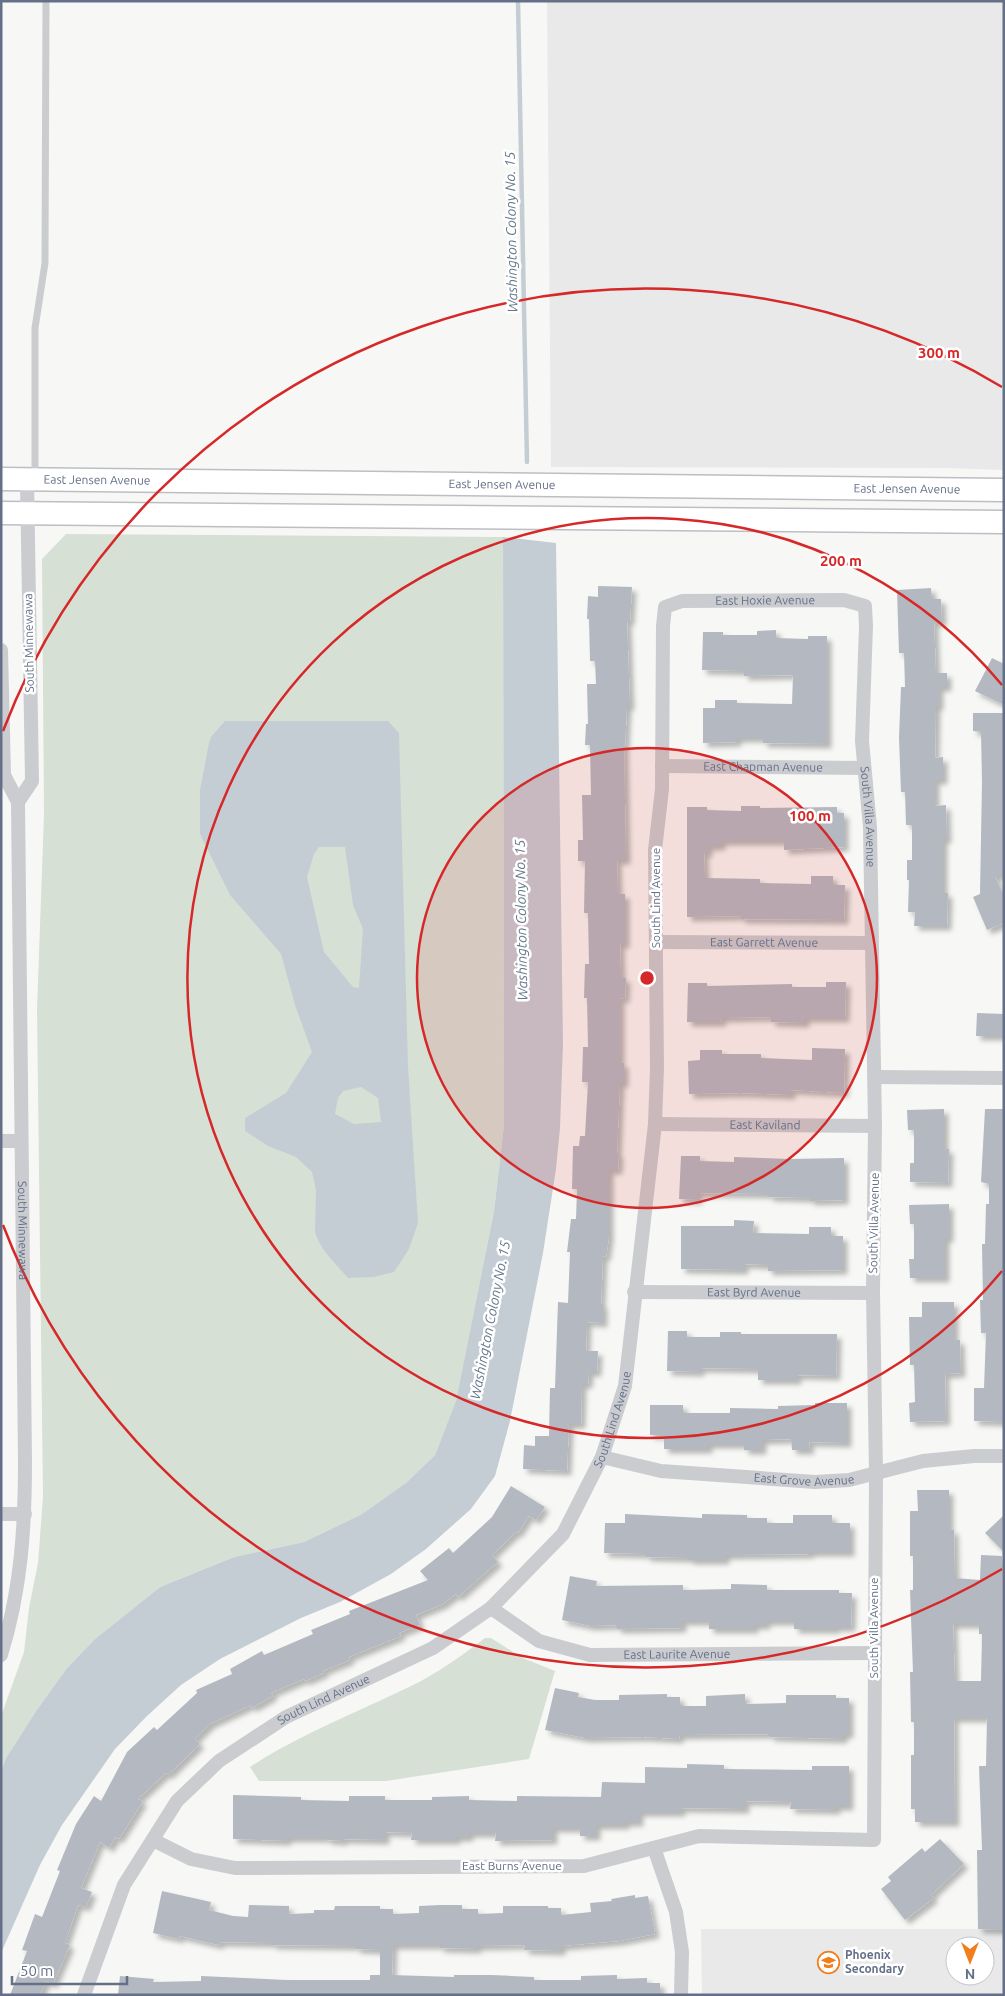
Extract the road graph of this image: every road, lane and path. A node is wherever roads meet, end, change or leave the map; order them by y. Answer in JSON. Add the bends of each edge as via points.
{"nodes":[{"id":1,"x":46,"y":1,"type":"edge"},
{"id":2,"x":1,"y":479,"type":"edge"},
{"id":3,"x":31,"y":480,"type":"junction"},
{"id":4,"x":1004,"y":490,"type":"edge"},
{"id":5,"x":1,"y":513,"type":"edge"},
{"id":6,"x":26,"y":513,"type":"junction"},
{"id":7,"x":1004,"y":522,"type":"edge"},
{"id":8,"x":865,"y":606,"type":"joint"},
{"id":9,"x":665,"y":607,"type":"joint"},
{"id":10,"x":1,"y":650,"type":"edge"},
{"id":11,"x":662,"y":766,"type":"junction"},
{"id":12,"x":864,"y":768,"type":"junction"},
{"id":13,"x":18,"y":802,"type":"junction"},
{"id":14,"x":656,"y":942,"type":"junction"},
{"id":15,"x":871,"y":943,"type":"junction"},
{"id":16,"x":875,"y":1077,"type":"junction"},
{"id":17,"x":1004,"y":1078,"type":"edge"},
{"id":18,"x":655,"y":1124,"type":"junction"},
{"id":19,"x":875,"y":1126,"type":"junction"},
{"id":20,"x":1,"y":1141,"type":"edge"},
{"id":21,"x":21,"y":1141,"type":"junction"},
{"id":22,"x":634,"y":1292,"type":"junction"},
{"id":23,"x":873,"y":1293,"type":"junction"},
{"id":24,"x":1004,"y":1456,"type":"edge"},
{"id":25,"x":602,"y":1457,"type":"junction"},
{"id":26,"x":876,"y":1472,"type":"junction"},
{"id":27,"x":1,"y":1514,"type":"edge"},
{"id":28,"x":25,"y":1514,"type":"junction"},
{"id":29,"x":491,"y":1608,"type":"junction"},
{"id":30,"x":874,"y":1653,"type":"junction"},
{"id":31,"x":1,"y":1655,"type":"edge"},
{"id":32,"x":152,"y":1840,"type":"junction"},
{"id":33,"x":874,"y":1840,"type":"joint"},
{"id":34,"x":654,"y":1848,"type":"junction"},
{"id":35,"x":84,"y":1995,"type":"edge"},
{"id":36,"x":681,"y":1995,"type":"edge"}],
"edges":[{"from":1,"to":3,"type":"lane","via":[[45,263],[35,328]]},
{"from":2,"to":3,"type":"main road","name":"East Jensen Avenue"},
{"from":3,"to":4,"type":"main road","name":"East Jensen Avenue"},
{"from":3,"to":6,"type":"street","name":"South Minnewawa"},
{"from":5,"to":6,"type":"main road"},
{"from":6,"to":7,"type":"main road"},
{"from":6,"to":13,"type":"street","name":"South Minnewawa","via":[[32,781]]},
{"from":8,"to":9,"type":"street","name":"East Hoxie Avenue","via":[[844,600],[682,601]]},
{"from":8,"to":12,"type":"street","name":"South Villa Avenue"},
{"from":9,"to":11,"type":"street","name":"South Lind Avenue"},
{"from":10,"to":13,"type":"street","name":"South Minnewawa","via":[[4,775]]},
{"from":11,"to":12,"type":"street","name":"East Chapman Avenue"},
{"from":11,"to":14,"type":"street","name":"South Lind Avenue","via":[[655,850]]},
{"from":12,"to":15,"type":"street","name":"South Villa Avenue","via":[[870,828]]},
{"from":13,"to":21,"type":"street","name":"South Minnewawa"},
{"from":14,"to":15,"type":"street","name":"East Garrett Avenue"},
{"from":14,"to":18,"type":"street","name":"South Lind Avenue"},
{"from":15,"to":16,"type":"street","name":"South Villa Avenue"},
{"from":16,"to":17,"type":"street"},
{"from":16,"to":19,"type":"street","name":"South Villa Avenue"},
{"from":18,"to":19,"type":"street","name":"East Kaviland"},
{"from":18,"to":22,"type":"street","name":"South Lind Avenue"},
{"from":19,"to":23,"type":"street","name":"South Villa Avenue"},
{"from":20,"to":21,"type":"street"},
{"from":21,"to":28,"type":"street","name":"South Minnewawa"},
{"from":22,"to":23,"type":"street","name":"East Byrd Avenue"},
{"from":22,"to":25,"type":"street","name":"South Lind Avenue","via":[[625,1386]]},
{"from":23,"to":26,"type":"street","name":"South Villa Avenue"},
{"from":24,"to":26,"type":"street","name":"East Grove Avenue","via":[[923,1461]]},
{"from":25,"to":26,"type":"street","name":"East Grove Avenue","via":[[661,1471],[815,1482],[849,1480]]},
{"from":25,"to":29,"type":"street","name":"South Lind Avenue","via":[[563,1534]]},
{"from":26,"to":30,"type":"street","name":"South Villa Avenue"},
{"from":27,"to":28,"type":"street"},
{"from":28,"to":31,"type":"street","name":"South Minnewawa","via":[[18,1590]]},
{"from":29,"to":30,"type":"street","name":"East Laurite Avenue","via":[[539,1641],[590,1655]]},
{"from":29,"to":32,"type":"street","name":"South Lind Avenue","via":[[433,1648],[286,1717],[219,1760],[177,1801]]},
{"from":30,"to":33,"type":"street","name":"South Villa Avenue"},
{"from":32,"to":34,"type":"street","name":"East Burns Avenue","via":[[191,1859],[235,1868],[584,1866]]},
{"from":32,"to":35,"type":"street","name":"South Lind Avenue","via":[[124,1885]]},
{"from":33,"to":34,"type":"street","name":"East Burns Avenue","via":[[699,1836]]},
{"from":34,"to":36,"type":"street","via":[[676,1912],[682,1952]]}]}
